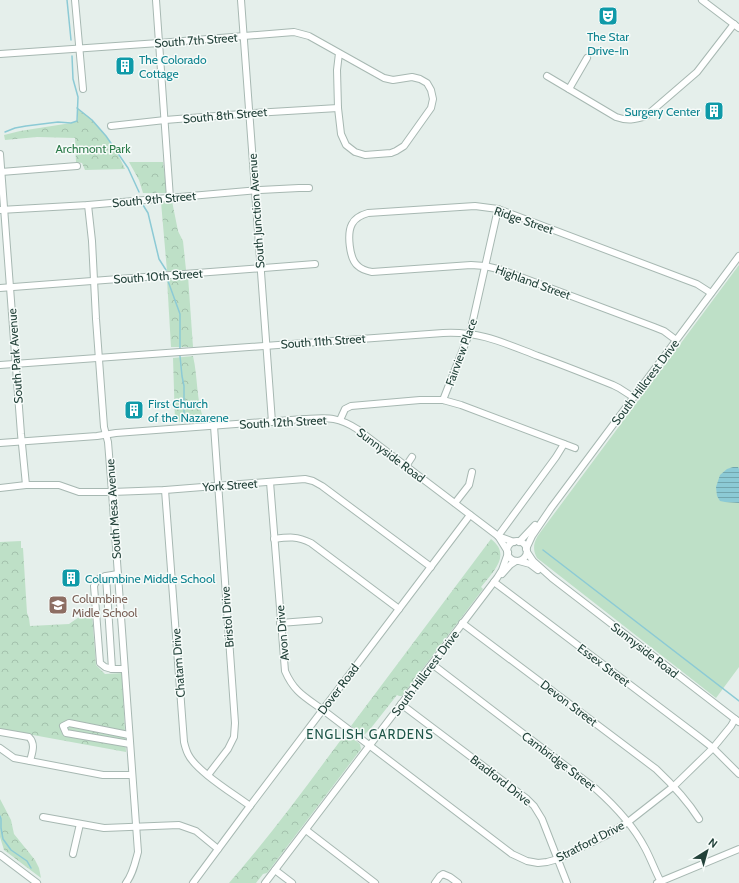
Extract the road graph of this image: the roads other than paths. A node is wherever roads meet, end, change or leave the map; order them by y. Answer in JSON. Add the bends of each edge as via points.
{"nodes":[{"id":1,"x":75,"y":0,"type":"edge"},
{"id":2,"x":156,"y":0,"type":"edge"},
{"id":3,"x":241,"y":0,"type":"edge"},
{"id":4,"x":702,"y":0,"type":"edge"},
{"id":5,"x":737,"y":26,"type":"edge"},
{"id":6,"x":244,"y":36,"type":"junction"},
{"id":7,"x":159,"y":43,"type":"junction"},
{"id":8,"x":80,"y":48,"type":"junction"},
{"id":9,"x":339,"y":53,"type":"junction"},
{"id":10,"x":0,"y":54,"type":"edge"},
{"id":11,"x":587,"y":58,"type":"dead end"},
{"id":12,"x":547,"y":76,"type":"dead end"},
{"id":13,"x":83,"y":89,"type":"dead end"},
{"id":14,"x":569,"y":89,"type":"junction"},
{"id":15,"x":338,"y":108,"type":"junction"},
{"id":16,"x":249,"y":114,"type":"junction"},
{"id":17,"x":165,"y":120,"type":"junction"},
{"id":18,"x":111,"y":126,"type":"dead end"},
{"id":19,"x":0,"y":154,"type":"edge"},
{"id":20,"x":77,"y":166,"type":"dead end"},
{"id":21,"x":1,"y":172,"type":"junction"},
{"id":22,"x":309,"y":188,"type":"dead end"},
{"id":23,"x":255,"y":190,"type":"junction"},
{"id":24,"x":170,"y":198,"type":"junction"},
{"id":25,"x":88,"y":205,"type":"junction"},
{"id":26,"x":498,"y":209,"type":"junction"},
{"id":27,"x":2,"y":210,"type":"edge"},
{"id":28,"x":350,"y":246,"type":"joint"},
{"id":29,"x":739,"y":256,"type":"edge"},
{"id":30,"x":316,"y":264,"type":"dead end"},
{"id":31,"x":485,"y":266,"type":"junction"},
{"id":32,"x":260,"y":268,"type":"junction"},
{"id":33,"x":95,"y":281,"type":"junction"},
{"id":34,"x":0,"y":288,"type":"edge"},
{"id":35,"x":10,"y":288,"type":"junction"},
{"id":36,"x":711,"y":293,"type":"junction"},
{"id":37,"x":469,"y":333,"type":"junction"},
{"id":38,"x":676,"y":340,"type":"junction"},
{"id":39,"x":267,"y":345,"type":"junction"},
{"id":40,"x":99,"y":358,"type":"junction"},
{"id":41,"x":16,"y":364,"type":"junction"},
{"id":42,"x":0,"y":365,"type":"edge"},
{"id":43,"x":633,"y":397,"type":"junction"},
{"id":44,"x":443,"y":400,"type":"junction"},
{"id":45,"x":340,"y":420,"type":"junction"},
{"id":46,"x":272,"y":422,"type":"junction"},
{"id":47,"x":214,"y":426,"type":"junction"},
{"id":48,"x":106,"y":434,"type":"junction"},
{"id":49,"x":22,"y":442,"type":"junction"},
{"id":50,"x":0,"y":443,"type":"edge"},
{"id":51,"x":564,"y":444,"type":"junction"},
{"id":52,"x":575,"y":448,"type":"dead end"},
{"id":53,"x":412,"y":457,"type":"dead end"},
{"id":54,"x":406,"y":466,"type":"junction"},
{"id":55,"x":472,"y":472,"type":"dead end"},
{"id":56,"x":270,"y":482,"type":"junction"},
{"id":57,"x":218,"y":485,"type":"junction"},
{"id":58,"x":26,"y":486,"type":"junction"},
{"id":59,"x":1,"y":488,"type":"edge"},
{"id":60,"x":165,"y":490,"type":"junction"},
{"id":61,"x":112,"y":492,"type":"junction"},
{"id":62,"x":455,"y":503,"type":"junction"},
{"id":63,"x":551,"y":508,"type":"junction"},
{"id":64,"x":470,"y":515,"type":"junction"},
{"id":65,"x":498,"y":536,"type":"junction"},
{"id":66,"x":274,"y":539,"type":"junction"},
{"id":67,"x":516,"y":542,"type":"junction"},
{"id":68,"x":526,"y":550,"type":"junction"},
{"id":69,"x":508,"y":553,"type":"junction"},
{"id":70,"x":518,"y":561,"type":"junction"},
{"id":71,"x":431,"y":567,"type":"junction"},
{"id":72,"x":118,"y":574,"type":"junction"},
{"id":73,"x":106,"y":576,"type":"junction"},
{"id":74,"x":552,"y":578,"type":"junction"},
{"id":75,"x":496,"y":580,"type":"junction"},
{"id":76,"x":399,"y":609,"type":"junction"},
{"id":77,"x":319,"y":620,"type":"dead end"},
{"id":78,"x":280,"y":623,"type":"junction"},
{"id":79,"x":462,"y":623,"type":"junction"},
{"id":80,"x":432,"y":664,"type":"junction"},
{"id":81,"x":112,"y":669,"type":"junction"},
{"id":82,"x":124,"y":669,"type":"junction"},
{"id":83,"x":401,"y":704,"type":"junction"},
{"id":84,"x":323,"y":710,"type":"junction"},
{"id":85,"x":737,"y":720,"type":"edge"},
{"id":86,"x":0,"y":732,"type":"edge"},
{"id":87,"x":129,"y":735,"type":"junction"},
{"id":88,"x":130,"y":744,"type":"junction"},
{"id":89,"x":369,"y":746,"type":"junction"},
{"id":90,"x":0,"y":748,"type":"edge"},
{"id":91,"x":713,"y":748,"type":"junction"},
{"id":92,"x":30,"y":761,"type":"junction"},
{"id":93,"x":739,"y":774,"type":"edge"},
{"id":94,"x":132,"y":775,"type":"junction"},
{"id":95,"x":208,"y":775,"type":"junction"},
{"id":96,"x":674,"y":786,"type":"junction"},
{"id":97,"x":250,"y":806,"type":"junction"},
{"id":98,"x":43,"y":817,"type":"dead end"},
{"id":99,"x":699,"y":819,"type":"dead end"},
{"id":100,"x":628,"y":822,"type":"junction"},
{"id":101,"x":80,"y":824,"type":"junction"},
{"id":102,"x":136,"y":827,"type":"junction"},
{"id":103,"x":306,"y":830,"type":"junction"},
{"id":104,"x":218,"y":849,"type":"junction"},
{"id":105,"x":739,"y":849,"type":"edge"},
{"id":106,"x":74,"y":854,"type":"dead end"},
{"id":107,"x":0,"y":855,"type":"edge"},
{"id":108,"x":558,"y":859,"type":"junction"},
{"id":109,"x":275,"y":870,"type":"junction"},
{"id":110,"x":659,"y":882,"type":"edge"},
{"id":111,"x":38,"y":883,"type":"edge"},
{"id":112,"x":126,"y":883,"type":"edge"},
{"id":113,"x":193,"y":883,"type":"edge"},
{"id":114,"x":265,"y":883,"type":"edge"},
{"id":115,"x":292,"y":883,"type":"edge"},
{"id":116,"x":376,"y":883,"type":"edge"},
{"id":117,"x":435,"y":883,"type":"edge"},
{"id":118,"x":458,"y":883,"type":"edge"},
{"id":119,"x":567,"y":883,"type":"edge"}],
"edges":[{"from":1,"to":8,"type":"street"},
{"from":2,"to":7,"type":"street"},
{"from":3,"to":6,"type":"street","name":"South Junction Avenue"},
{"from":4,"to":5,"type":"street"},
{"from":5,"to":14,"type":"street","via":[[697,72],[646,116],[632,120],[624,119]]},
{"from":6,"to":7,"type":"street","name":"South 7th Street"},
{"from":6,"to":9,"type":"street","name":"South 7th Street","via":[[294,32],[309,36]]},
{"from":6,"to":16,"type":"street","name":"South Junction Avenue"},
{"from":7,"to":8,"type":"street","name":"South 7th Street"},
{"from":7,"to":17,"type":"street"},
{"from":8,"to":10,"type":"street","name":"South 7th Street"},
{"from":8,"to":13,"type":"street"},
{"from":9,"to":15,"type":"street"},
{"from":9,"to":15,"type":"street","name":"South 7th Street","via":[[384,78],[420,79],[432,90],[433,99],[431,108],[404,146],[391,153],[366,155],[355,152],[346,145]]},
{"from":11,"to":14,"type":"street"},
{"from":12,"to":14,"type":"street"},
{"from":15,"to":16,"type":"street","name":"South 8th Street"},
{"from":16,"to":17,"type":"street","name":"South 8th Street"},
{"from":16,"to":23,"type":"street","name":"South Junction Avenue"},
{"from":17,"to":18,"type":"street","name":"South 8th Street"},
{"from":17,"to":24,"type":"street"},
{"from":19,"to":21,"type":"street","name":"South Park Avenue"},
{"from":20,"to":21,"type":"street"},
{"from":21,"to":27,"type":"street","name":"South Park Avenue"},
{"from":22,"to":23,"type":"street","name":"South 9th Street"},
{"from":23,"to":24,"type":"street","name":"South 9th Street"},
{"from":23,"to":32,"type":"street","name":"South Junction Avenue"},
{"from":24,"to":25,"type":"street","name":"South 9th Street"},
{"from":25,"to":27,"type":"street","name":"South 9th Street"},
{"from":25,"to":33,"type":"street","name":"South Mesa Avenue"},
{"from":26,"to":28,"type":"street","name":"Ridge Street","via":[[475,206],[368,213],[356,218],[351,225]]},
{"from":26,"to":31,"type":"street","name":"Fairview Place"},
{"from":26,"to":36,"type":"street","name":"Ridge Street","via":[[697,284]]},
{"from":27,"to":35,"type":"street","name":"South Park Avenue"},
{"from":28,"to":31,"type":"street","name":"Highland Street","via":[[355,263],[365,271]]},
{"from":29,"to":36,"type":"street","name":"South Hillcrest Drive"},
{"from":30,"to":32,"type":"street","name":"South 10th Street"},
{"from":31,"to":37,"type":"street","name":"Fairview Place"},
{"from":31,"to":38,"type":"street","name":"Highland Street","via":[[502,270],[654,327]]},
{"from":32,"to":33,"type":"street","name":"South 10th Street"},
{"from":32,"to":39,"type":"street","name":"South Junction Avenue"},
{"from":33,"to":35,"type":"street","name":"South 10th Street"},
{"from":33,"to":40,"type":"street","name":"South Mesa Avenue"},
{"from":34,"to":35,"type":"street","name":"South 10th Street"},
{"from":35,"to":41,"type":"street","name":"South Park Avenue"},
{"from":36,"to":38,"type":"street","name":"South Hillcrest Drive"},
{"from":37,"to":39,"type":"street","name":"South 11th Street","via":[[443,332]]},
{"from":37,"to":43,"type":"street","name":"South 11th Street","via":[[492,338],[613,385]]},
{"from":37,"to":44,"type":"street","name":"Fairview Place"},
{"from":38,"to":43,"type":"street","name":"South Hillcrest Drive"},
{"from":39,"to":40,"type":"street","name":"South 11th Street"},
{"from":39,"to":46,"type":"street","name":"South Junction Avenue"},
{"from":40,"to":41,"type":"street","name":"South 11th Street"},
{"from":40,"to":48,"type":"street","name":"South Mesa Avenue"},
{"from":41,"to":42,"type":"street","name":"South 11th Street"},
{"from":41,"to":49,"type":"street","name":"South Park Avenue"},
{"from":43,"to":63,"type":"street","name":"South Hillcrest Drive"},
{"from":44,"to":45,"type":"street","name":"South 12th Street","via":[[351,406],[345,409]]},
{"from":44,"to":51,"type":"street","name":"South 12th Street"},
{"from":45,"to":46,"type":"street","name":"South 12th Street","via":[[325,418]]},
{"from":45,"to":54,"type":"street","name":"Sunnyside Road","via":[[350,424]]},
{"from":46,"to":47,"type":"street","name":"South 12th Street"},
{"from":47,"to":48,"type":"street","name":"South 12th Street"},
{"from":47,"to":57,"type":"street","name":"Bristol Drive"},
{"from":48,"to":49,"type":"street","name":"South 12th Street"},
{"from":48,"to":61,"type":"street","name":"South Mesa Avenue"},
{"from":49,"to":50,"type":"street","name":"South 12th Street"},
{"from":49,"to":58,"type":"street","name":"South Park Avenue"},
{"from":51,"to":52,"type":"street","name":"South 12th Street"},
{"from":51,"to":65,"type":"street"},
{"from":53,"to":54,"type":"street"},
{"from":54,"to":62,"type":"street","name":"Sunnyside Road"},
{"from":55,"to":62,"type":"street","via":[[468,485]]},
{"from":56,"to":57,"type":"street","name":"York Street"},
{"from":56,"to":66,"type":"street","name":"Avon Drive"},
{"from":56,"to":71,"type":"street","name":"York Street","via":[[305,479],[313,481]]},
{"from":57,"to":60,"type":"street","name":"York Street"},
{"from":57,"to":95,"type":"street","name":"Bristol Drive","via":[[235,723],[234,737],[228,749]]},
{"from":58,"to":59,"type":"street","name":"York Street"},
{"from":58,"to":61,"type":"street","name":"York Street","via":[[59,485],[80,492]]},
{"from":60,"to":61,"type":"street","name":"York Street"},
{"from":60,"to":95,"type":"street","name":"Chatam Drive","via":[[184,742],[188,755]]},
{"from":61,"to":72,"type":"street","name":"South Mesa Avenue"},
{"from":62,"to":64,"type":"street","name":"Sunnyside Road"},
{"from":63,"to":67,"type":"street"},
{"from":63,"to":68,"type":"street","via":[[532,536]]},
{"from":64,"to":65,"type":"street","name":"Sunnyside Road"},
{"from":64,"to":71,"type":"street","name":"Dover Road"},
{"from":65,"to":67,"type":"street","name":"Sunnyside Road"},
{"from":65,"to":69,"type":"street","name":"Sunnyside Road"},
{"from":66,"to":76,"type":"street","via":[[293,537],[311,543]]},
{"from":66,"to":78,"type":"street","name":"Avon Drive"},
{"from":67,"to":68,"type":"street","via":[[524,544]]},
{"from":67,"to":69,"type":"street","via":[[510,545]]},
{"from":68,"to":70,"type":"street","via":[[525,557]]},
{"from":68,"to":74,"type":"street","name":"Sunnyside Road","via":[[533,561]]},
{"from":69,"to":70,"type":"street","via":[[510,558]]},
{"from":69,"to":75,"type":"street"},
{"from":70,"to":74,"type":"street","name":"Sunnyside Road","via":[[530,564]]},
{"from":70,"to":75,"type":"street","via":[[510,565]]},
{"from":71,"to":76,"type":"street","name":"Dover Road"},
{"from":72,"to":73,"type":"street"},
{"from":72,"to":82,"type":"street","name":"South Mesa Avenue"},
{"from":73,"to":81,"type":"street"},
{"from":73,"to":81,"type":"street","via":[[96,580],[94,586],[100,663]]},
{"from":74,"to":85,"type":"street","name":"Sunnyside Road"},
{"from":75,"to":79,"type":"street","name":"South Hillcrest Drive"},
{"from":75,"to":91,"type":"street","name":"Essex Street"},
{"from":76,"to":84,"type":"street","name":"Dover Road"},
{"from":77,"to":78,"type":"street"},
{"from":78,"to":84,"type":"street","name":"Avon Drive","via":[[285,671],[289,682],[297,692]]},
{"from":79,"to":80,"type":"street","name":"South Hillcrest Drive"},
{"from":79,"to":96,"type":"street","name":"Devon Street","via":[[656,769]]},
{"from":80,"to":83,"type":"street","name":"South Hillcrest Drive"},
{"from":80,"to":100,"type":"street","name":"Cambridge Street","via":[[596,789]]},
{"from":81,"to":82,"type":"street"},
{"from":82,"to":87,"type":"street","name":"South Mesa Avenue"},
{"from":83,"to":89,"type":"street","name":"South Hillcrest Drive"},
{"from":83,"to":108,"type":"street","name":"Bradford Drive","via":[[527,799],[542,819]]},
{"from":84,"to":89,"type":"street","name":"Avon Drive"},
{"from":84,"to":97,"type":"street","name":"Dover Road"},
{"from":85,"to":91,"type":"street","name":"Stratford Drive"},
{"from":86,"to":92,"type":"street","via":[[29,738],[33,746]]},
{"from":87,"to":88,"type":"street","name":"South Mesa Avenue"},
{"from":87,"to":88,"type":"street","via":[[69,723],[63,726],[66,733]]},
{"from":88,"to":94,"type":"street","name":"South Mesa Avenue"},
{"from":89,"to":103,"type":"street","name":"South Hillcrest Drive"},
{"from":89,"to":108,"type":"street","name":"Stratford Drive","via":[[512,854],[538,863]]},
{"from":90,"to":92,"type":"street","via":[[14,758]]},
{"from":91,"to":93,"type":"street","name":"Essex Street"},
{"from":91,"to":96,"type":"street","name":"Stratford Drive"},
{"from":92,"to":94,"type":"street","via":[[103,775]]},
{"from":94,"to":102,"type":"street","name":"South Mesa Avenue"},
{"from":95,"to":97,"type":"street","name":"Chatam Drive"},
{"from":96,"to":99,"type":"street","name":"Devon Street"},
{"from":96,"to":100,"type":"street","name":"Stratford Drive"},
{"from":97,"to":104,"type":"street","name":"Dover Road"},
{"from":98,"to":101,"type":"street"},
{"from":100,"to":108,"type":"street","name":"Stratford Drive"},
{"from":100,"to":110,"type":"street","name":"Cambridge Street","via":[[645,848]]},
{"from":101,"to":102,"type":"street","via":[[104,828]]},
{"from":101,"to":106,"type":"street"},
{"from":102,"to":104,"type":"street","via":[[179,825],[196,831]]},
{"from":102,"to":112,"type":"street","name":"South Mesa Avenue","via":[[138,852]]},
{"from":103,"to":109,"type":"street","name":"South Hillcrest Drive"},
{"from":103,"to":116,"type":"street"},
{"from":104,"to":113,"type":"street","name":"Dover Road"},
{"from":105,"to":110,"type":"street"},
{"from":107,"to":111,"type":"street"},
{"from":108,"to":119,"type":"street","name":"Bradford Drive"},
{"from":109,"to":114,"type":"street","name":"South Hillcrest Drive"},
{"from":109,"to":115,"type":"street"},
{"from":117,"to":118,"type":"street","via":[[443,874]]}]}
